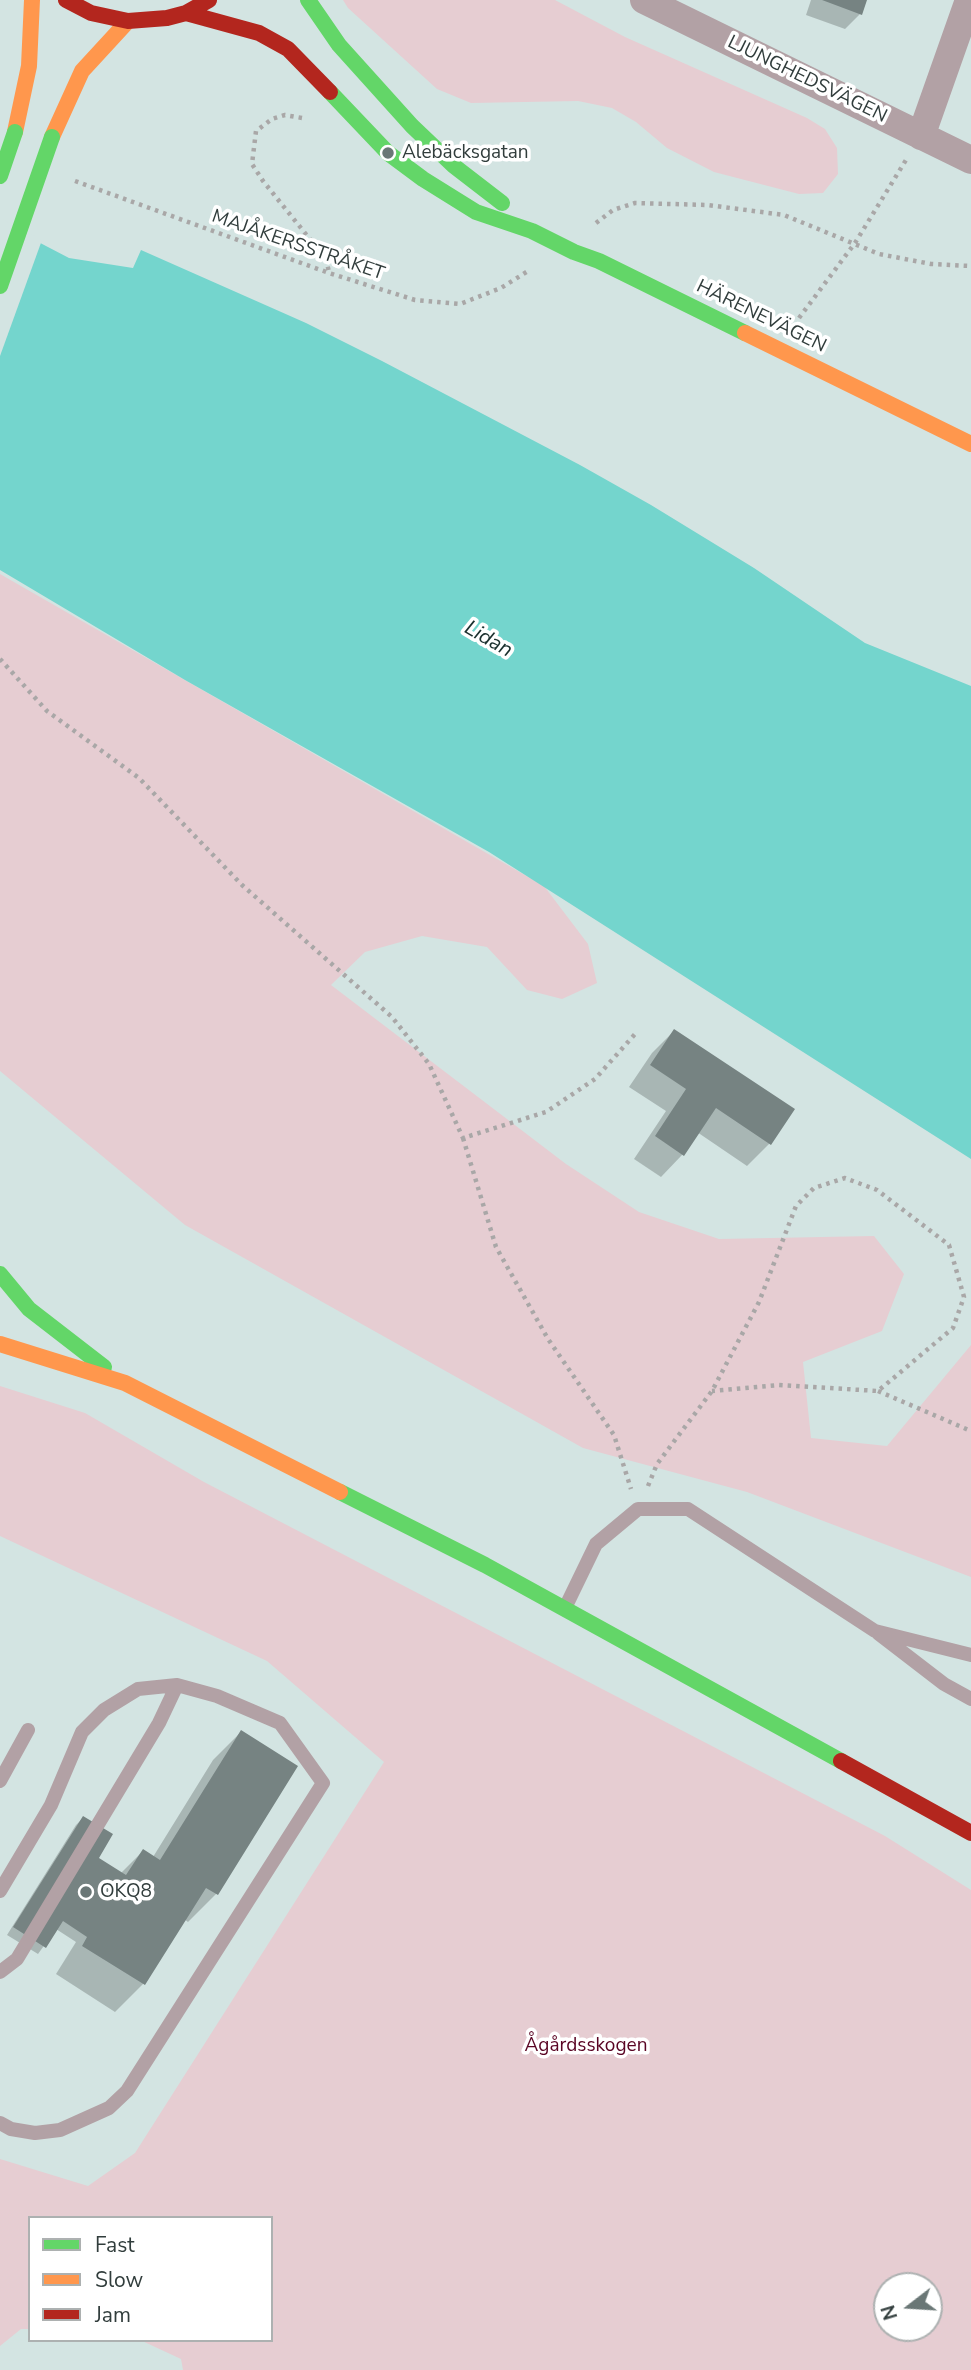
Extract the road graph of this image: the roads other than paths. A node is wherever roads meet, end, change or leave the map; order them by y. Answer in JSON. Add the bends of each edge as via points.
{"nodes":[{"id":1,"x":32,"y":0,"type":"edge"},
{"id":2,"x":66,"y":0,"type":"edge"},
{"id":3,"x":209,"y":0,"type":"edge"},
{"id":4,"x":308,"y":0,"type":"edge"},
{"id":5,"x":644,"y":0,"type":"edge"},
{"id":6,"x":969,"y":0,"type":"edge"},
{"id":7,"x":186,"y":13,"type":"junction"},
{"id":8,"x":128,"y":22,"type":"junction"},
{"id":9,"x":921,"y":136,"type":"junction"},
{"id":10,"x":971,"y":160,"type":"edge"},
{"id":11,"x":0,"y":176,"type":"edge"},
{"id":12,"x":532,"y":231,"type":"junction"},
{"id":13,"x":0,"y":286,"type":"edge"},
{"id":14,"x":971,"y":444,"type":"edge"},
{"id":15,"x":0,"y":1273,"type":"edge"},
{"id":16,"x":0,"y":1343,"type":"edge"},
{"id":17,"x":125,"y":1383,"type":"junction"},
{"id":18,"x":565,"y":1609,"type":"junction"},
{"id":19,"x":876,"y":1632,"type":"junction"},
{"id":20,"x":971,"y":1655,"type":"edge"},
{"id":21,"x":177,"y":1685,"type":"junction"},
{"id":22,"x":971,"y":1699,"type":"edge"},
{"id":23,"x":28,"y":1730,"type":"dead end"},
{"id":24,"x":0,"y":1780,"type":"edge"},
{"id":25,"x":971,"y":1833,"type":"edge"},
{"id":26,"x":0,"y":1891,"type":"edge"},
{"id":27,"x":0,"y":1972,"type":"edge"},
{"id":28,"x":0,"y":2123,"type":"edge"}],
"edges":[{"from":1,"to":11,"type":"main road","bridge":true,"via":[[29,66]]},
{"from":2,"to":8,"type":"main road","via":[[91,13]]},
{"from":3,"to":7,"type":"main road"},
{"from":4,"to":12,"type":"main road","name":"HÄRENEVÄGEN","via":[[340,45],[412,126]]},
{"from":5,"to":9,"type":"street","name":"LJUNGHEDSVÄGEN"},
{"from":6,"to":9,"type":"street"},
{"from":7,"to":8,"type":"main road"},
{"from":7,"to":12,"type":"main road","name":"HÄRENEVÄGEN","via":[[259,33],[288,50],[388,153],[423,179],[476,212]]},
{"from":8,"to":13,"type":"main road","bridge":true,"via":[[82,71],[52,137]]},
{"from":9,"to":10,"type":"street","name":"LJUNGHEDSVÄGEN"},
{"from":12,"to":14,"type":"main road","name":"HÄRENEVÄGEN"},
{"from":15,"to":17,"type":"main road","via":[[29,1309]]},
{"from":16,"to":17,"type":"main road"},
{"from":17,"to":18,"type":"main road"},
{"from":18,"to":19,"type":"lane","via":[[596,1544],[638,1509],[688,1510]]},
{"from":18,"to":25,"type":"main road"},
{"from":19,"to":20,"type":"lane"},
{"from":19,"to":22,"type":"lane"},
{"from":21,"to":26,"type":"lane","via":[[138,1689],[104,1710],[82,1732],[51,1805]]},
{"from":21,"to":27,"type":"lane","via":[[159,1723],[17,1959]]},
{"from":21,"to":28,"type":"lane","via":[[217,1696],[280,1723],[323,1783],[127,2091],[109,2108],[60,2130],[35,2133]]},
{"from":23,"to":24,"type":"lane"}]}
